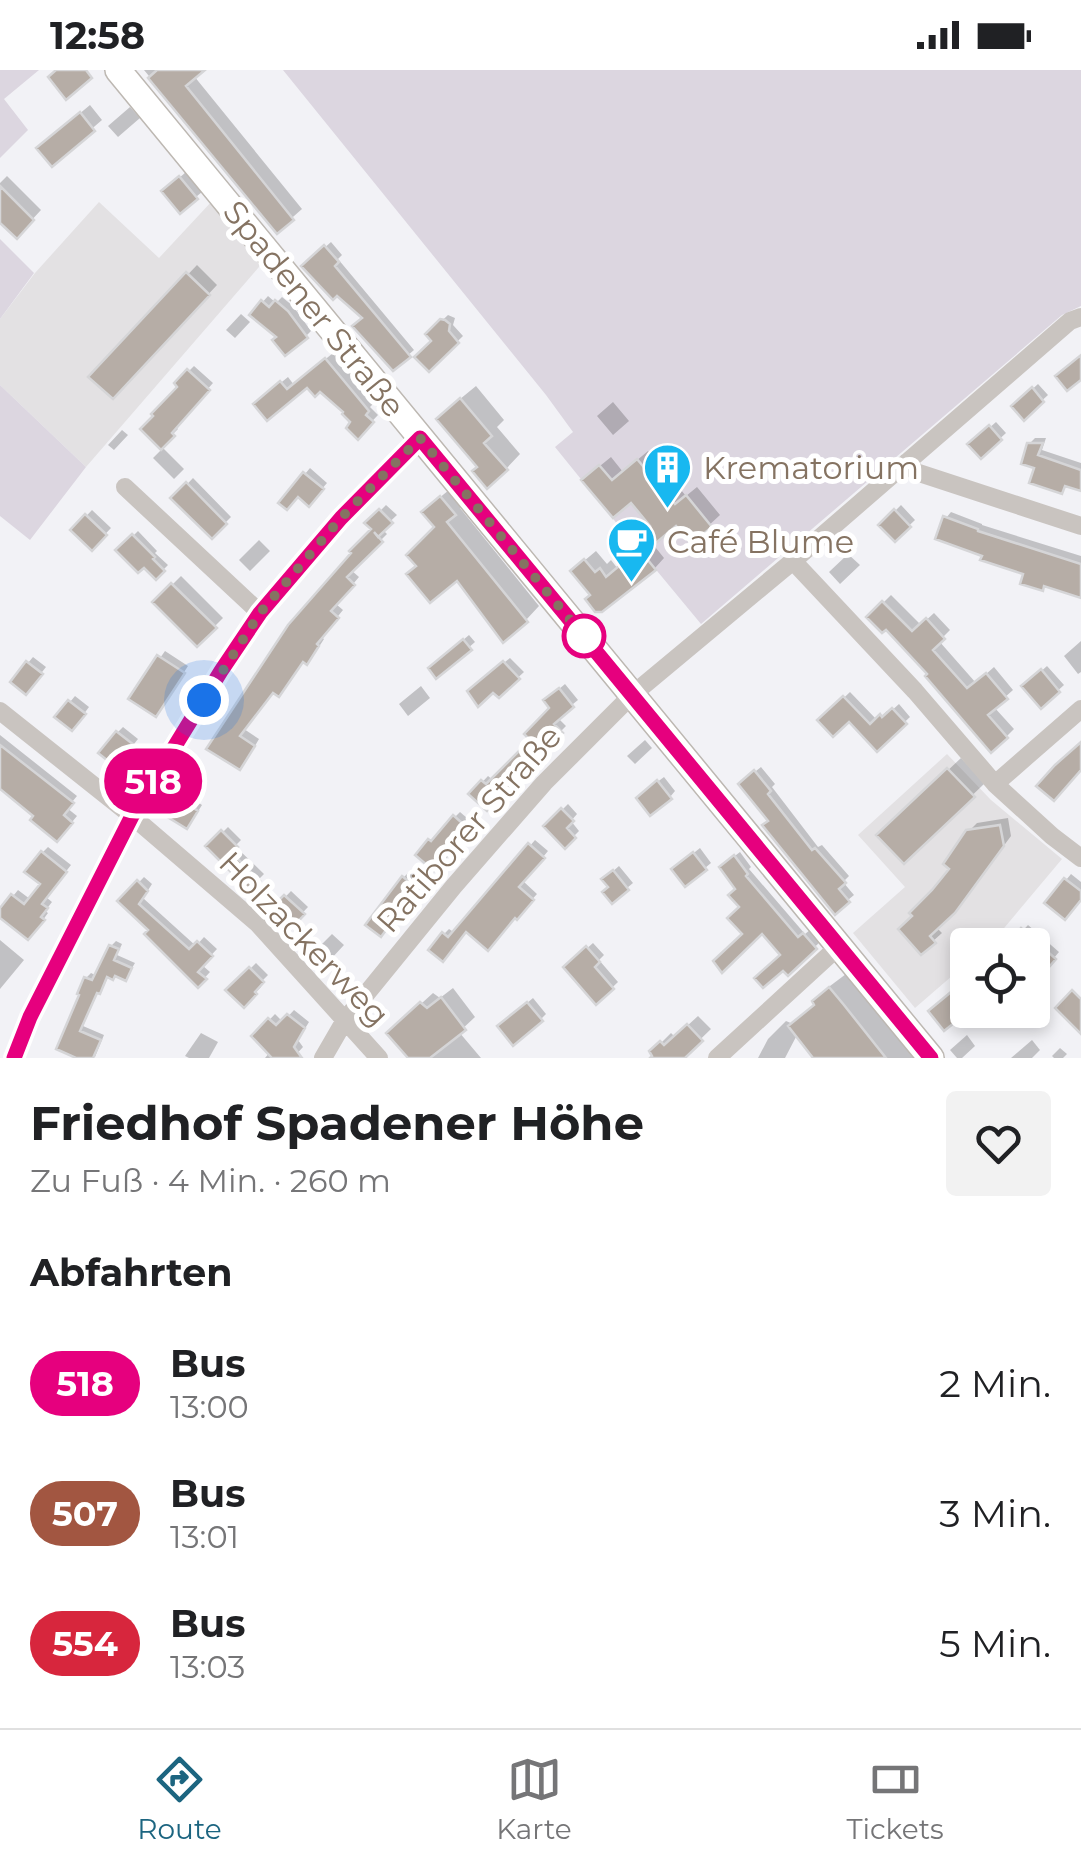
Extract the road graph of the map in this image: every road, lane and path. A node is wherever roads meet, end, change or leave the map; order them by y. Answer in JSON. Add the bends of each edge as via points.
{"nodes":[{"id":1,"x":118,"y":70,"type":"edge"},
{"id":2,"x":1081,"y":316,"type":"edge"},
{"id":3,"x":420,"y":438,"type":"junction"},
{"id":4,"x":907,"y":462,"type":"junction"},
{"id":5,"x":125,"y":488,"type":"dead end"},
{"id":6,"x":1081,"y":526,"type":"edge"},
{"id":7,"x":793,"y":562,"type":"junction"},
{"id":8,"x":260,"y":613,"type":"junction"},
{"id":9,"x":632,"y":695,"type":"junction"},
{"id":10,"x":1081,"y":709,"type":"edge"},
{"id":11,"x":0,"y":711,"type":"edge"},
{"id":12,"x":994,"y":784,"type":"junction"},
{"id":13,"x":132,"y":816,"type":"junction"},
{"id":14,"x":1081,"y":858,"type":"edge"},
{"id":15,"x":839,"y":946,"type":"junction"},
{"id":16,"x":345,"y":1020,"type":"junction"},
{"id":17,"x":14,"y":1058,"type":"edge"},
{"id":18,"x":324,"y":1058,"type":"edge"},
{"id":19,"x":379,"y":1058,"type":"edge"},
{"id":20,"x":717,"y":1058,"type":"edge"},
{"id":21,"x":930,"y":1058,"type":"edge"}],
"edges":[{"from":1,"to":3,"type":"street","name":"Spadener Straße"},
{"from":2,"to":4,"type":"street","name":"Ratiborer Straße"},
{"from":3,"to":8,"type":"street"},
{"from":3,"to":9,"type":"street","name":"Spadener Straße"},
{"from":4,"to":6,"type":"street","via":[[916,472]]},
{"from":4,"to":7,"type":"street","name":"Ratiborer Straße"},
{"from":5,"to":8,"type":"street"},
{"from":7,"to":9,"type":"street","name":"Ratiborer Straße"},
{"from":7,"to":12,"type":"street"},
{"from":8,"to":13,"type":"street"},
{"from":9,"to":15,"type":"street","name":"Spadener Straße"},
{"from":9,"to":16,"type":"street","name":"Ratiborer Straße","via":[[544,782]]},
{"from":10,"to":12,"type":"street"},
{"from":11,"to":13,"type":"street","name":"Holzackerweg"},
{"from":12,"to":14,"type":"street"},
{"from":13,"to":16,"type":"street","name":"Holzackerweg","via":[[258,924]]},
{"from":13,"to":17,"type":"street"},
{"from":15,"to":20,"type":"street"},
{"from":15,"to":21,"type":"street","name":"Spadener Straße"},
{"from":16,"to":18,"type":"street","name":"Ratiborer Straße"},
{"from":16,"to":19,"type":"street","name":"Holzackerweg"}]}
